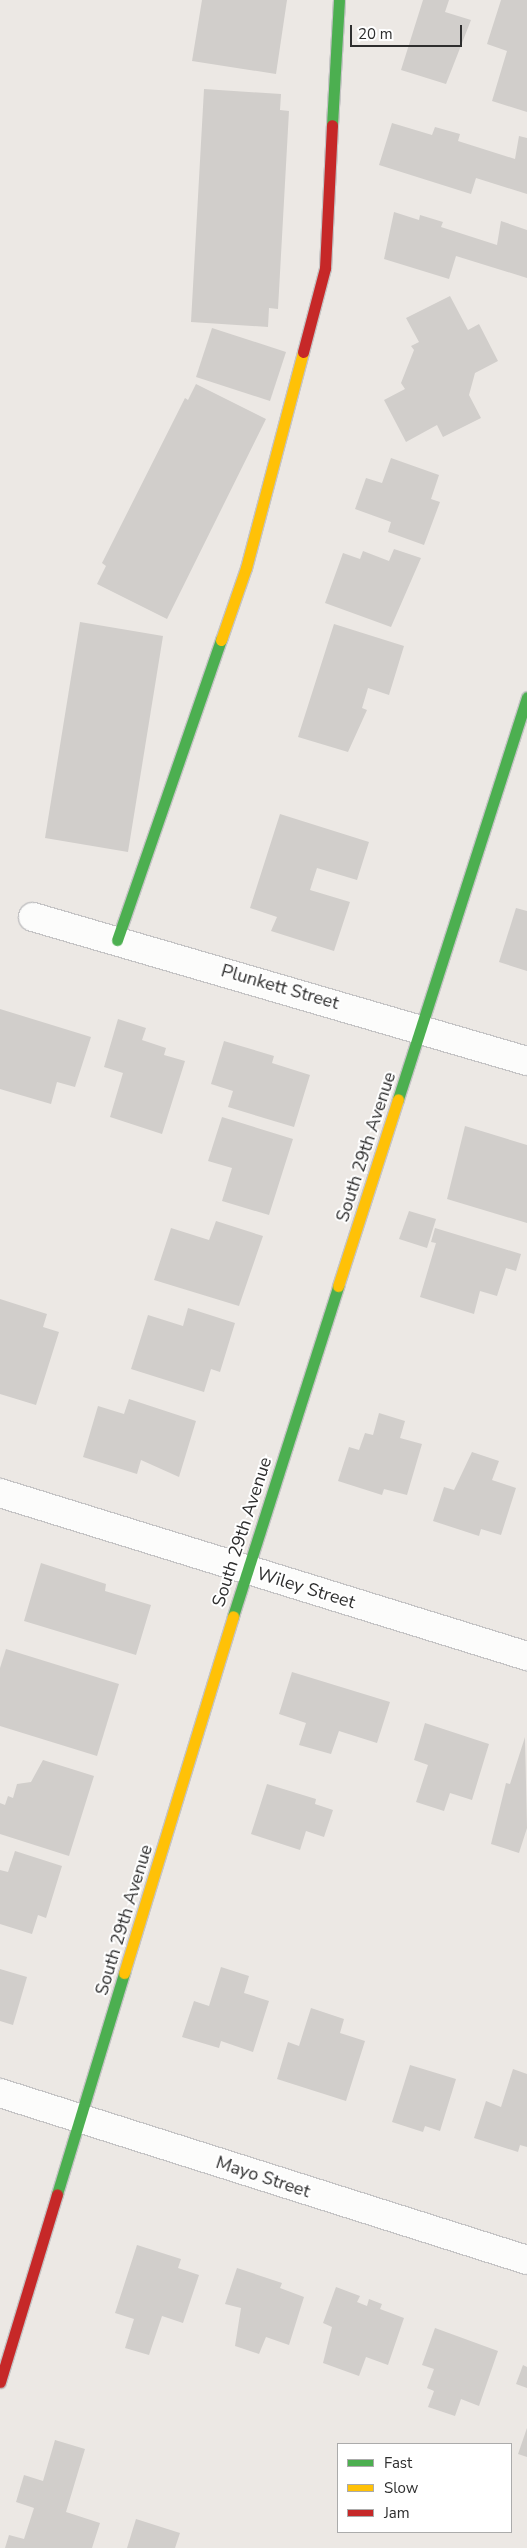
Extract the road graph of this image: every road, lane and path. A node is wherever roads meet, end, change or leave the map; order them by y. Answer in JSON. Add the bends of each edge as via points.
{"nodes":[{"id":1,"x":339,"y":0,"type":"edge"},
{"id":2,"x":527,"y":696,"type":"edge"},
{"id":3,"x":33,"y":917,"type":"dead end"},
{"id":4,"x":117,"y":940,"type":"junction"},
{"id":5,"x":422,"y":1028,"type":"junction"},
{"id":6,"x":527,"y":1060,"type":"edge"},
{"id":7,"x":0,"y":1493,"type":"edge"},
{"id":8,"x":247,"y":1570,"type":"junction"},
{"id":9,"x":527,"y":1656,"type":"edge"},
{"id":10,"x":0,"y":2093,"type":"edge"},
{"id":11,"x":83,"y":2120,"type":"junction"},
{"id":12,"x":527,"y":2260,"type":"edge"},
{"id":13,"x":0,"y":2382,"type":"edge"}],
"edges":[{"from":1,"to":4,"type":"street","via":[[325,268],[246,568]]},
{"from":2,"to":5,"type":"street","name":"South 29th Avenue"},
{"from":3,"to":4,"type":"street","name":"Plunkett Street"},
{"from":4,"to":5,"type":"street","name":"Plunkett Street"},
{"from":5,"to":6,"type":"street","name":"Plunkett Street"},
{"from":5,"to":8,"type":"street","name":"South 29th Avenue"},
{"from":7,"to":8,"type":"street","name":"Wiley Street"},
{"from":8,"to":9,"type":"street","name":"Wiley Street"},
{"from":8,"to":11,"type":"street","name":"South 29th Avenue"},
{"from":10,"to":11,"type":"street","name":"Mayo Street"},
{"from":11,"to":12,"type":"street","name":"Mayo Street"},
{"from":11,"to":13,"type":"street","name":"South 29th Avenue"}]}
